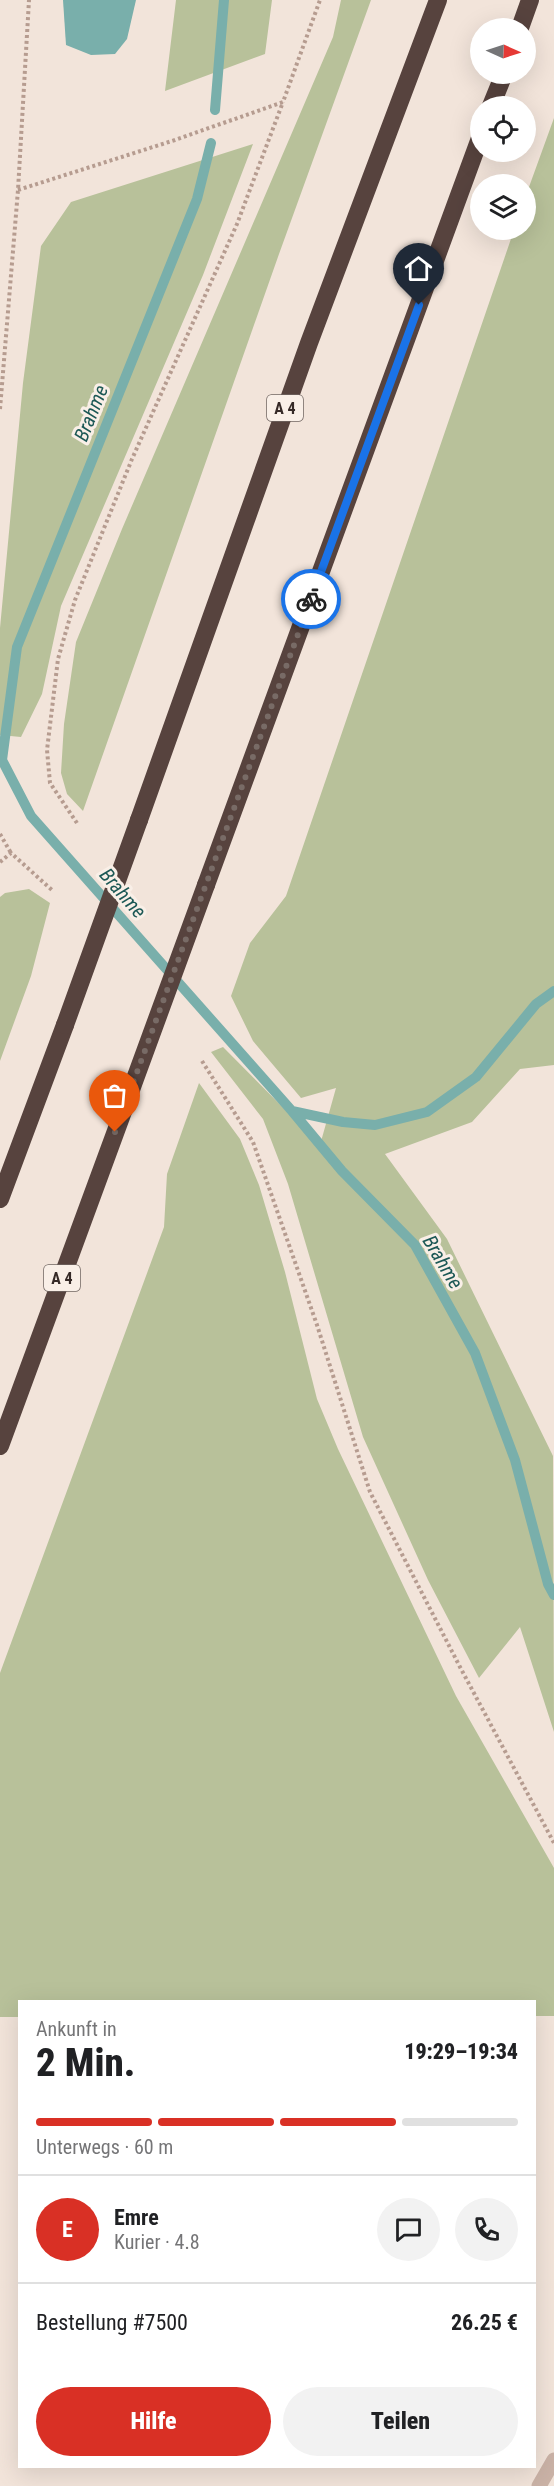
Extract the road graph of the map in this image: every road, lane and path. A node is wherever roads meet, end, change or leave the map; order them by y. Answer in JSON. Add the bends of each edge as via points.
{"nodes":[{"id":1,"x":28,"y":0,"type":"edge"},
{"id":2,"x":320,"y":0,"type":"edge"},
{"id":3,"x":438,"y":0,"type":"edge"},
{"id":4,"x":531,"y":0,"type":"edge"},
{"id":5,"x":524,"y":18,"type":"edge"},
{"id":6,"x":283,"y":102,"type":"junction"},
{"id":7,"x":471,"y":162,"type":"edge"},
{"id":8,"x":18,"y":190,"type":"junction"},
{"id":9,"x":0,"y":409,"type":"edge"},
{"id":10,"x":77,"y":823,"type":"dead end"},
{"id":11,"x":0,"y":834,"type":"edge"},
{"id":12,"x":11,"y":853,"type":"junction"},
{"id":13,"x":0,"y":862,"type":"edge"},
{"id":14,"x":52,"y":890,"type":"dead end"},
{"id":15,"x":202,"y":1061,"type":"dead end"},
{"id":16,"x":0,"y":1199,"type":"edge"},
{"id":17,"x":0,"y":1446,"type":"edge"},
{"id":18,"x":554,"y":1843,"type":"edge"},
{"id":19,"x":554,"y":2460,"type":"edge"},
{"id":20,"x":539,"y":2486,"type":"edge"}],
"edges":[{"from":1,"to":8,"type":"path"},
{"from":2,"to":6,"type":"path"},
{"from":3,"to":16,"type":"highway","number":"A 4","bridge":true,"via":[[309,343]]},
{"from":4,"to":5,"type":"highway"},
{"from":6,"to":8,"type":"path"},
{"from":6,"to":10,"type":"path","via":[[237,224],[132,459],[75,600],[58,659],[47,750],[50,783]]},
{"from":7,"to":17,"type":"highway","number":"A 4","bridge":true},
{"from":8,"to":9,"type":"path"},
{"from":11,"to":12,"type":"path"},
{"from":12,"to":13,"type":"path"},
{"from":12,"to":14,"type":"path"},
{"from":15,"to":18,"type":"path","via":[[254,1142],[370,1492]]},
{"from":19,"to":20,"type":"street"}]}
